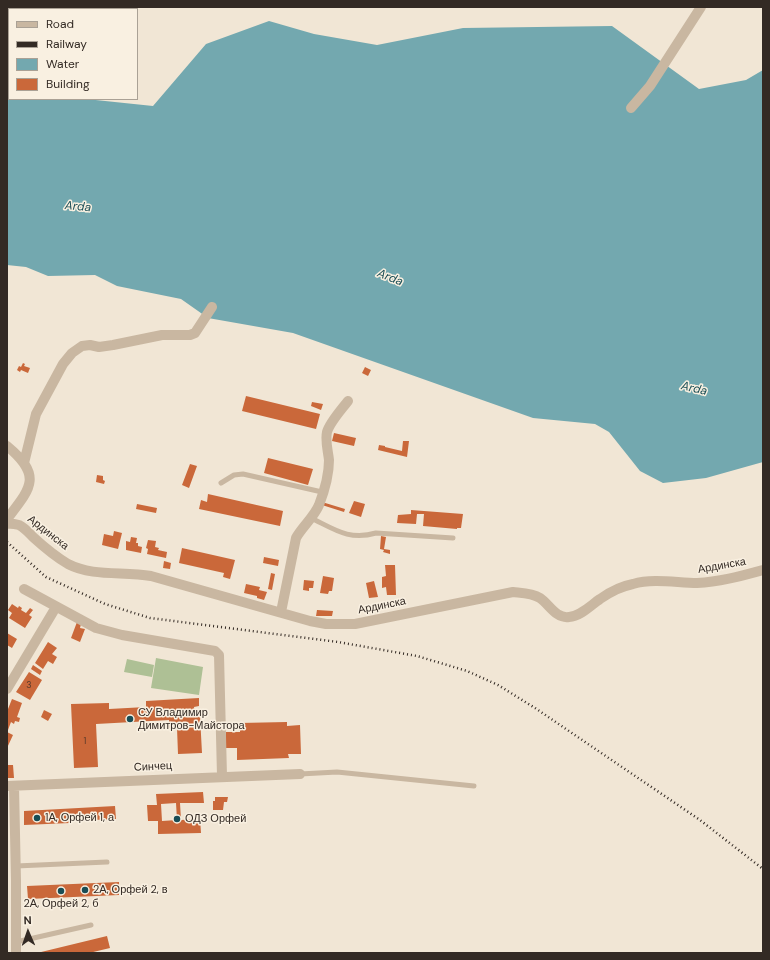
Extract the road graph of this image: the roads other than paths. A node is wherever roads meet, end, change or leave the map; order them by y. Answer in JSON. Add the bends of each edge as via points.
{"nodes":[{"id":1,"x":701,"y":7,"type":"edge"},
{"id":2,"x":631,"y":108,"type":"dead end"},
{"id":3,"x":212,"y":307,"type":"dead end"},
{"id":4,"x":348,"y":401,"type":"dead end"},
{"id":5,"x":7,"y":446,"type":"edge"},
{"id":6,"x":24,"y":463,"type":"junction"},
{"id":7,"x":221,"y":483,"type":"dead end"},
{"id":8,"x":322,"y":492,"type":"junction"},
{"id":9,"x":310,"y":518,"type":"junction"},
{"id":10,"x":7,"y":519,"type":"edge"},
{"id":11,"x":7,"y":524,"type":"edge"},
{"id":12,"x":453,"y":538,"type":"dead end"},
{"id":13,"x":763,"y":570,"type":"edge"},
{"id":14,"x":24,"y":589,"type":"dead end"},
{"id":15,"x":56,"y":607,"type":"junction"},
{"id":16,"x":281,"y":612,"type":"junction"},
{"id":17,"x":7,"y":689,"type":"edge"},
{"id":18,"x":300,"y":774,"type":"joint"},
{"id":19,"x":222,"y":776,"type":"junction"},
{"id":20,"x":10,"y":786,"type":"edge"},
{"id":21,"x":474,"y":786,"type":"dead end"},
{"id":22,"x":107,"y":862,"type":"dead end"},
{"id":23,"x":16,"y":866,"type":"junction"},
{"id":24,"x":91,"y":926,"type":"dead end"},
{"id":25,"x":16,"y":942,"type":"junction"},
{"id":26,"x":16,"y":953,"type":"edge"}],
"edges":[{"from":1,"to":2,"type":"street","via":[[650,86]]},
{"from":3,"to":6,"type":"street","via":[[195,333],[190,335],[162,335],[99,347],[82,346],[72,353],[63,364],[36,414]]},
{"from":4,"to":8,"type":"street","via":[[327,432],[329,460]]},
{"from":5,"to":6,"type":"street"},
{"from":6,"to":10,"type":"street","via":[[30,477],[30,487]]},
{"from":7,"to":8,"type":"lane","via":[[234,475],[243,474]]},
{"from":8,"to":9,"type":"street","via":[[318,506]]},
{"from":9,"to":12,"type":"lane","via":[[347,535],[366,536],[376,533]]},
{"from":9,"to":16,"type":"street","via":[[296,538]]},
{"from":11,"to":16,"type":"street","name":"Ардинска","via":[[24,528],[54,554],[69,564],[88,571],[150,576]]},
{"from":13,"to":16,"type":"street","name":"Ардинска","via":[[709,582],[636,583],[616,590],[569,617],[557,614],[539,597],[513,592],[355,624],[326,624]]},
{"from":14,"to":15,"type":"street"},
{"from":15,"to":17,"type":"street"},
{"from":15,"to":19,"type":"street","via":[[96,628],[215,651],[219,656]]},
{"from":18,"to":19,"type":"street","name":"Синчец"},
{"from":18,"to":21,"type":"lane","via":[[337,772]]},
{"from":19,"to":20,"type":"street","name":"Синчец"},
{"from":20,"to":23,"type":"street"},
{"from":22,"to":23,"type":"lane"},
{"from":23,"to":25,"type":"street"},
{"from":24,"to":25,"type":"lane"},
{"from":25,"to":26,"type":"street"}]}
